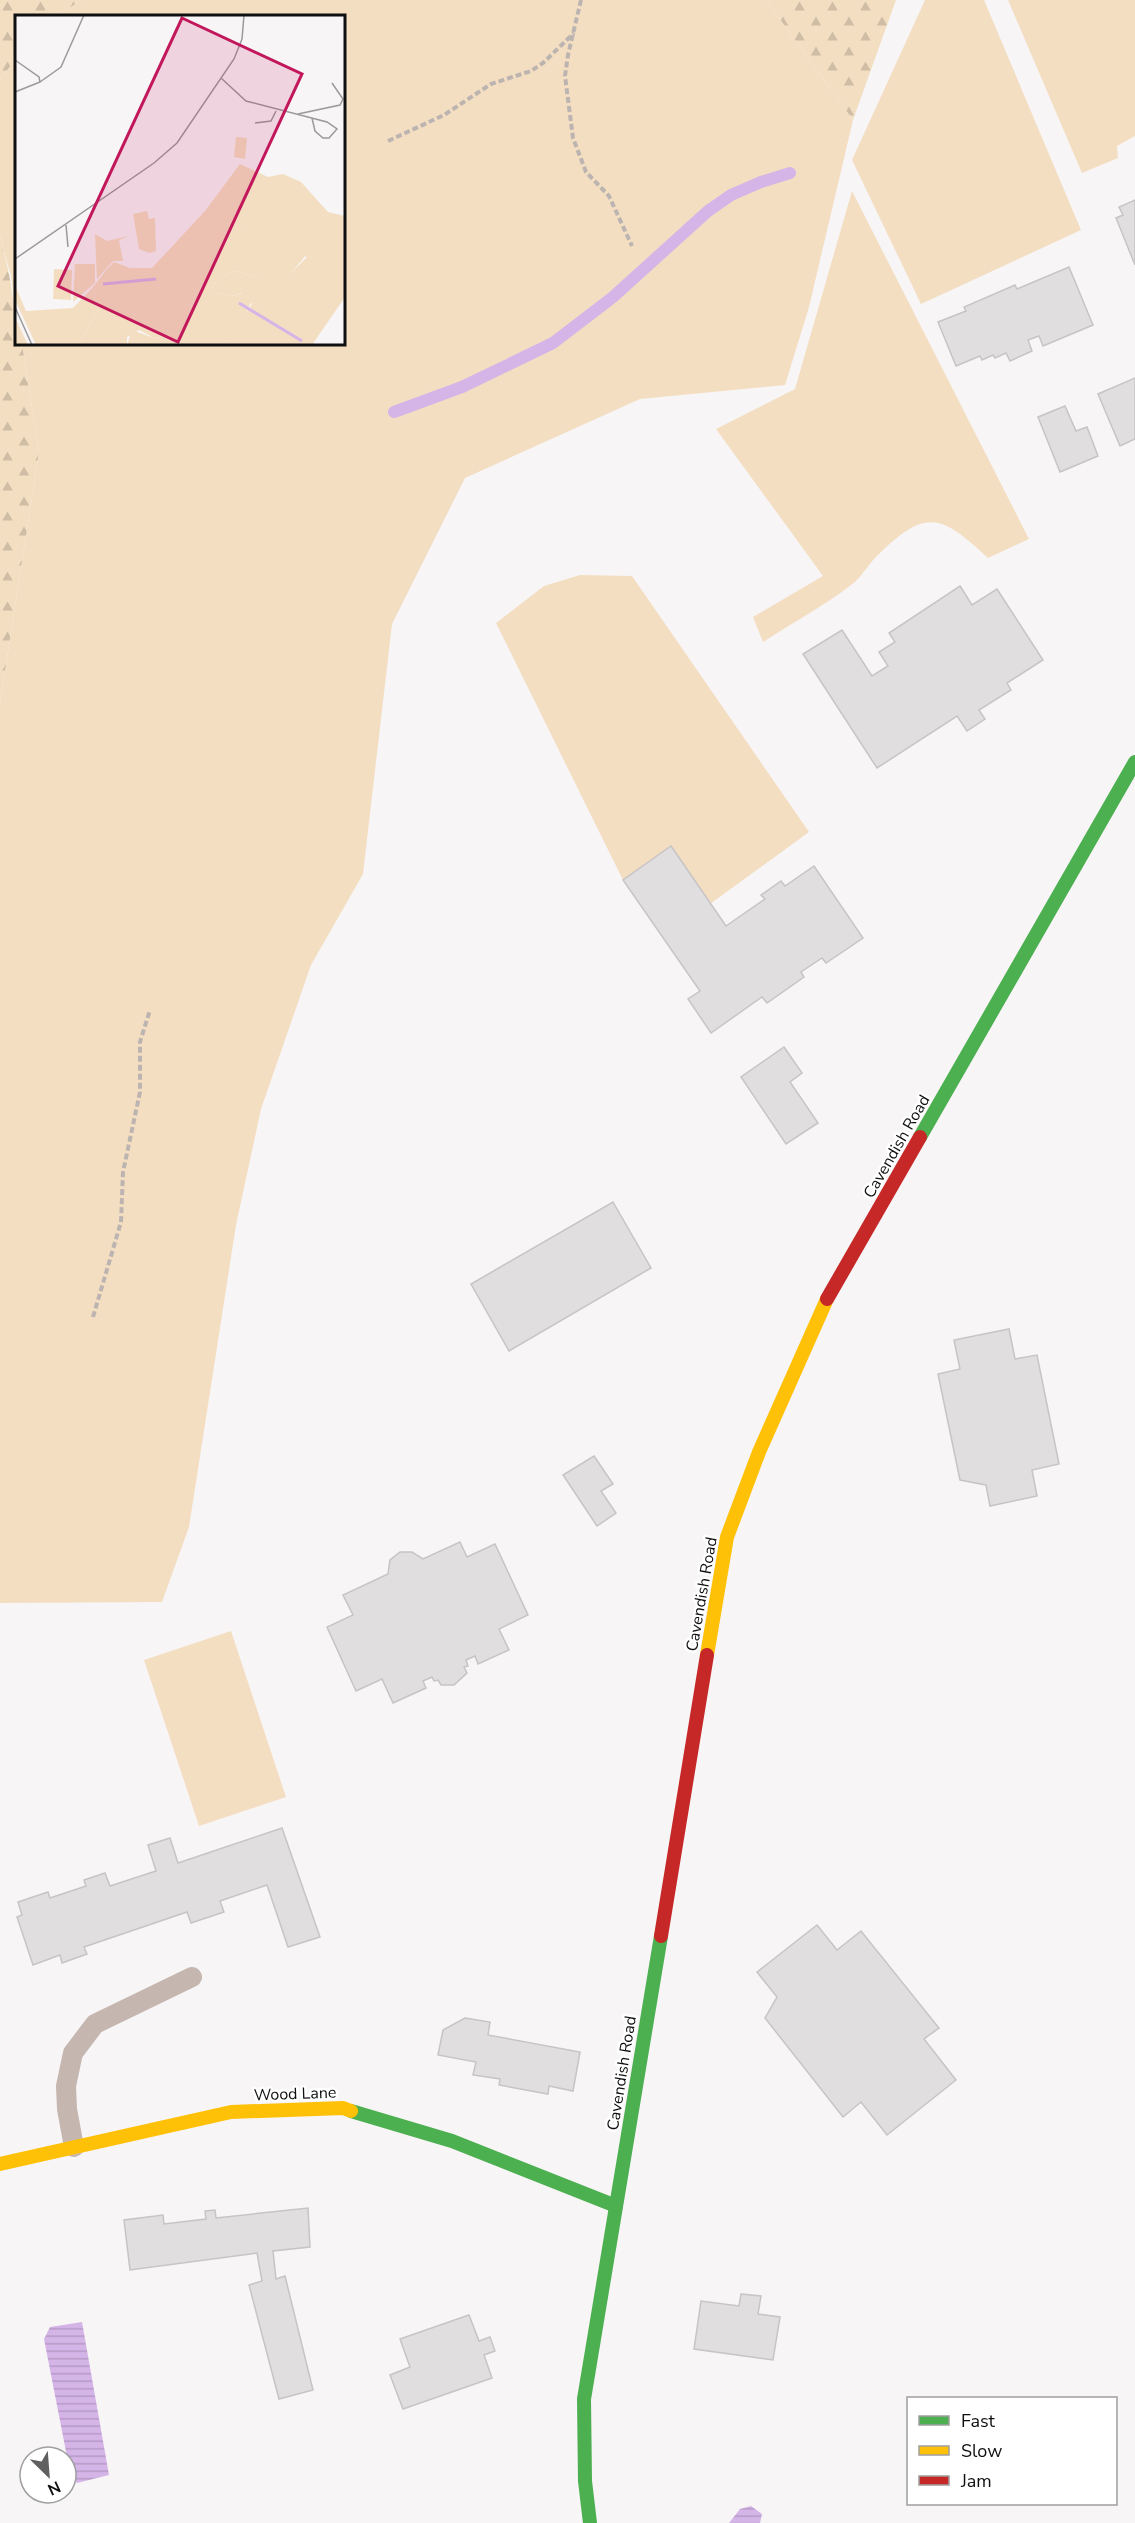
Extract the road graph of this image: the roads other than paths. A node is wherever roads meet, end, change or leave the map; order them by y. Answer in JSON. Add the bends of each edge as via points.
{"nodes":[{"id":1,"x":1135,"y":762,"type":"edge"},
{"id":2,"x":192,"y":1977,"type":"dead end"},
{"id":3,"x":74,"y":2147,"type":"junction"},
{"id":4,"x":0,"y":2164,"type":"edge"},
{"id":5,"x":616,"y":2206,"type":"junction"},
{"id":6,"x":590,"y":2523,"type":"edge"}],
"edges":[{"from":1,"to":5,"type":"street","name":"Cavendish Road","via":[[828,1296],[726,1537]]},
{"from":2,"to":3,"type":"lane","via":[[96,2024],[73,2053],[66,2086]]},
{"from":3,"to":4,"type":"street","name":"Wood Lane"},
{"from":3,"to":5,"type":"street","name":"Wood Lane","via":[[231,2112],[343,2108],[452,2141]]},
{"from":5,"to":6,"type":"street","name":"Cavendish Road","via":[[584,2399]]}]}
